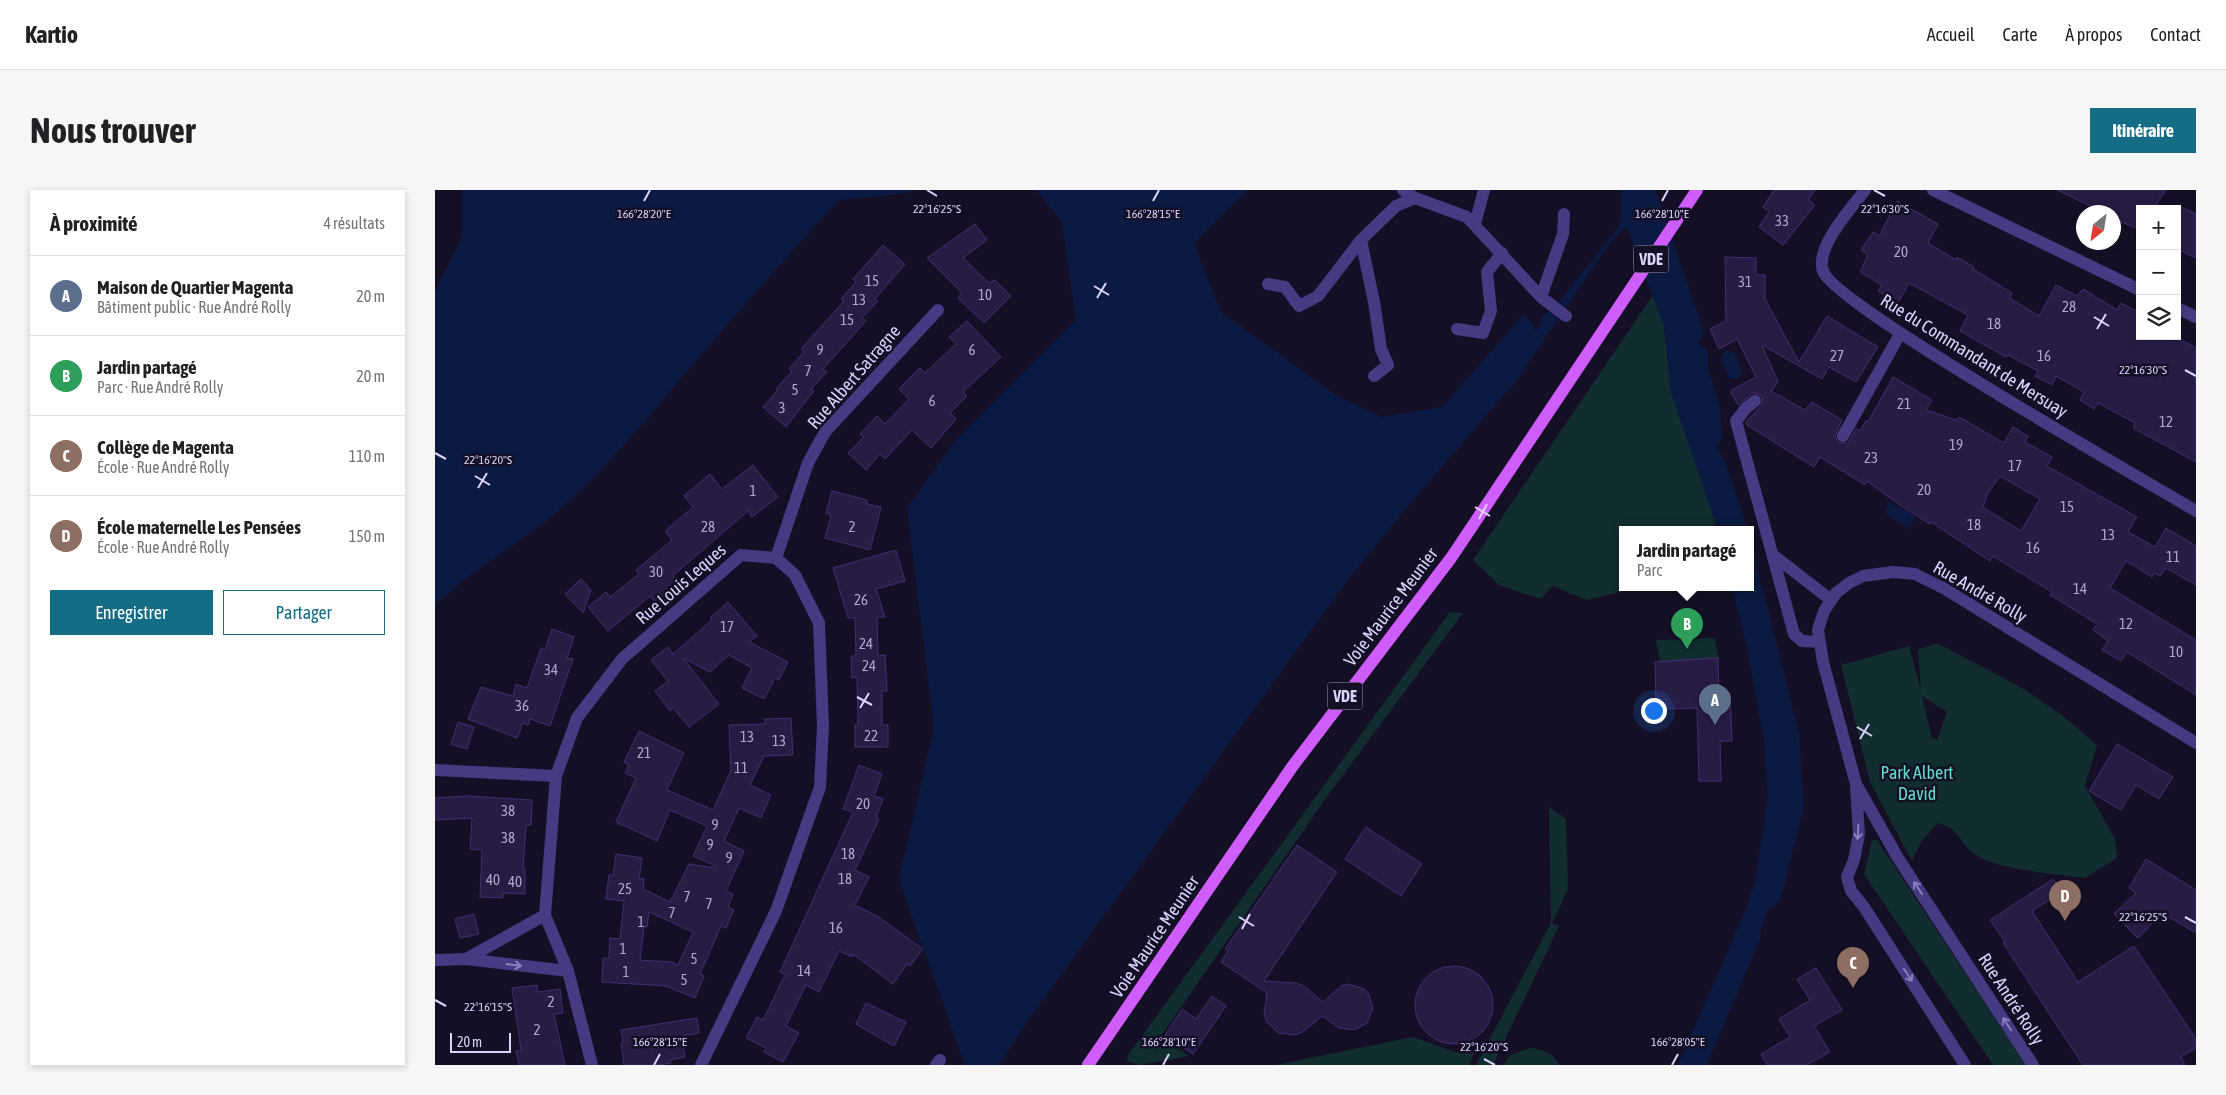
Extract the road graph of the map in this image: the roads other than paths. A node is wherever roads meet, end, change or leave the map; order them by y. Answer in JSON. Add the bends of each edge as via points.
{"nodes":[{"id":1,"x":1403,"y":190,"type":"edge"},
{"id":2,"x":1484,"y":190,"type":"edge"},
{"id":3,"x":1697,"y":190,"type":"edge"},
{"id":4,"x":1865,"y":190,"type":"edge"},
{"id":5,"x":1933,"y":190,"type":"edge"},
{"id":6,"x":1415,"y":198,"type":"junction"},
{"id":7,"x":1564,"y":214,"type":"dead end"},
{"id":8,"x":1475,"y":224,"type":"junction"},
{"id":9,"x":1361,"y":240,"type":"junction"},
{"id":10,"x":1502,"y":253,"type":"junction"},
{"id":11,"x":1268,"y":284,"type":"dead end"},
{"id":12,"x":2136,"y":288,"type":"edge"},
{"id":13,"x":1541,"y":297,"type":"junction"},
{"id":14,"x":938,"y":310,"type":"dead end"},
{"id":15,"x":2181,"y":310,"type":"edge"},
{"id":16,"x":1566,"y":316,"type":"dead end"},
{"id":17,"x":2196,"y":317,"type":"edge"},
{"id":18,"x":1457,"y":329,"type":"dead end"},
{"id":19,"x":1900,"y":334,"type":"junction"},
{"id":20,"x":1374,"y":376,"type":"dead end"},
{"id":21,"x":1755,"y":401,"type":"dead end"},
{"id":22,"x":1843,"y":436,"type":"dead end"},
{"id":23,"x":2196,"y":512,"type":"edge"},
{"id":24,"x":1773,"y":554,"type":"junction"},
{"id":25,"x":776,"y":558,"type":"junction"},
{"id":26,"x":1831,"y":600,"type":"junction"},
{"id":27,"x":1820,"y":642,"type":"junction"},
{"id":28,"x":2196,"y":743,"type":"edge"},
{"id":29,"x":435,"y":770,"type":"edge"},
{"id":30,"x":556,"y":776,"type":"junction"},
{"id":31,"x":1856,"y":784,"type":"junction"},
{"id":32,"x":545,"y":916,"type":"junction"},
{"id":33,"x":466,"y":959,"type":"junction"},
{"id":34,"x":435,"y":960,"type":"edge"},
{"id":35,"x":568,"y":971,"type":"junction"},
{"id":36,"x":592,"y":1065,"type":"edge"},
{"id":37,"x":701,"y":1065,"type":"edge"},
{"id":38,"x":1088,"y":1065,"type":"edge"},
{"id":39,"x":1965,"y":1065,"type":"edge"},
{"id":40,"x":2033,"y":1065,"type":"edge"}],
"edges":[{"from":1,"to":6,"type":"street"},
{"from":2,"to":8,"type":"street"},
{"from":3,"to":38,"type":"main road","name":"Voie Maurice Meunier","number":"VDE","via":[[1451,558],[1292,767]]},
{"from":4,"to":19,"type":"street","name":"Rue du Commandant de Mersuay","via":[[1826,244],[1821,257],[1823,272],[1843,294]]},
{"from":5,"to":12,"type":"street"},
{"from":6,"to":8,"type":"street","via":[[1467,217]]},
{"from":6,"to":9,"type":"street","via":[[1396,206]]},
{"from":7,"to":13,"type":"street","via":[[1563,234]]},
{"from":8,"to":10,"type":"street"},
{"from":9,"to":11,"type":"street","via":[[1317,296],[1299,306],[1285,287]]},
{"from":9,"to":20,"type":"street","via":[[1381,348],[1388,365]]},
{"from":10,"to":13,"type":"street"},
{"from":10,"to":18,"type":"street","via":[[1487,272],[1491,311],[1483,333]]},
{"from":13,"to":16,"type":"street"},
{"from":14,"to":25,"type":"street","name":"Rue Albert Satragne","via":[[825,432],[808,463]]},
{"from":15,"to":17,"type":"street"},
{"from":19,"to":22,"type":"street"},
{"from":19,"to":23,"type":"street","name":"Rue du Commandant de Mersuay"},
{"from":21,"to":24,"type":"street","via":[[1736,421]]},
{"from":24,"to":26,"type":"street"},
{"from":24,"to":27,"type":"street","via":[[1794,634],[1802,641]]},
{"from":25,"to":30,"type":"street","name":"Rue Louis Leques","via":[[741,555],[623,659],[577,718]]},
{"from":25,"to":37,"type":"street","via":[[795,575],[819,624],[823,726],[820,787],[776,911]]},
{"from":26,"to":27,"type":"street","name":"Rue André Rolly","via":[[1821,620]]},
{"from":26,"to":28,"type":"street","name":"Rue André Rolly","via":[[1849,583],[1863,576],[1893,572],[1915,574],[1945,589]]},
{"from":27,"to":31,"type":"street","name":"Rue André Rolly"},
{"from":29,"to":30,"type":"street"},
{"from":30,"to":32,"type":"street","name":"Rue Louis Leques"},
{"from":31,"to":39,"type":"street","one_way":true,"via":[[1859,834],[1847,877],[1851,890]]},
{"from":40,"to":31,"type":"street","name":"Rue André Rolly","one_way":true,"via":[[1898,858]]},
{"from":32,"to":33,"type":"street"},
{"from":32,"to":35,"type":"street","name":"Rue Louis Leques"},
{"from":33,"to":34,"type":"street"},
{"from":33,"to":35,"type":"street","one_way":true},
{"from":35,"to":36,"type":"street","name":"Rue Louis Leques"}]}
